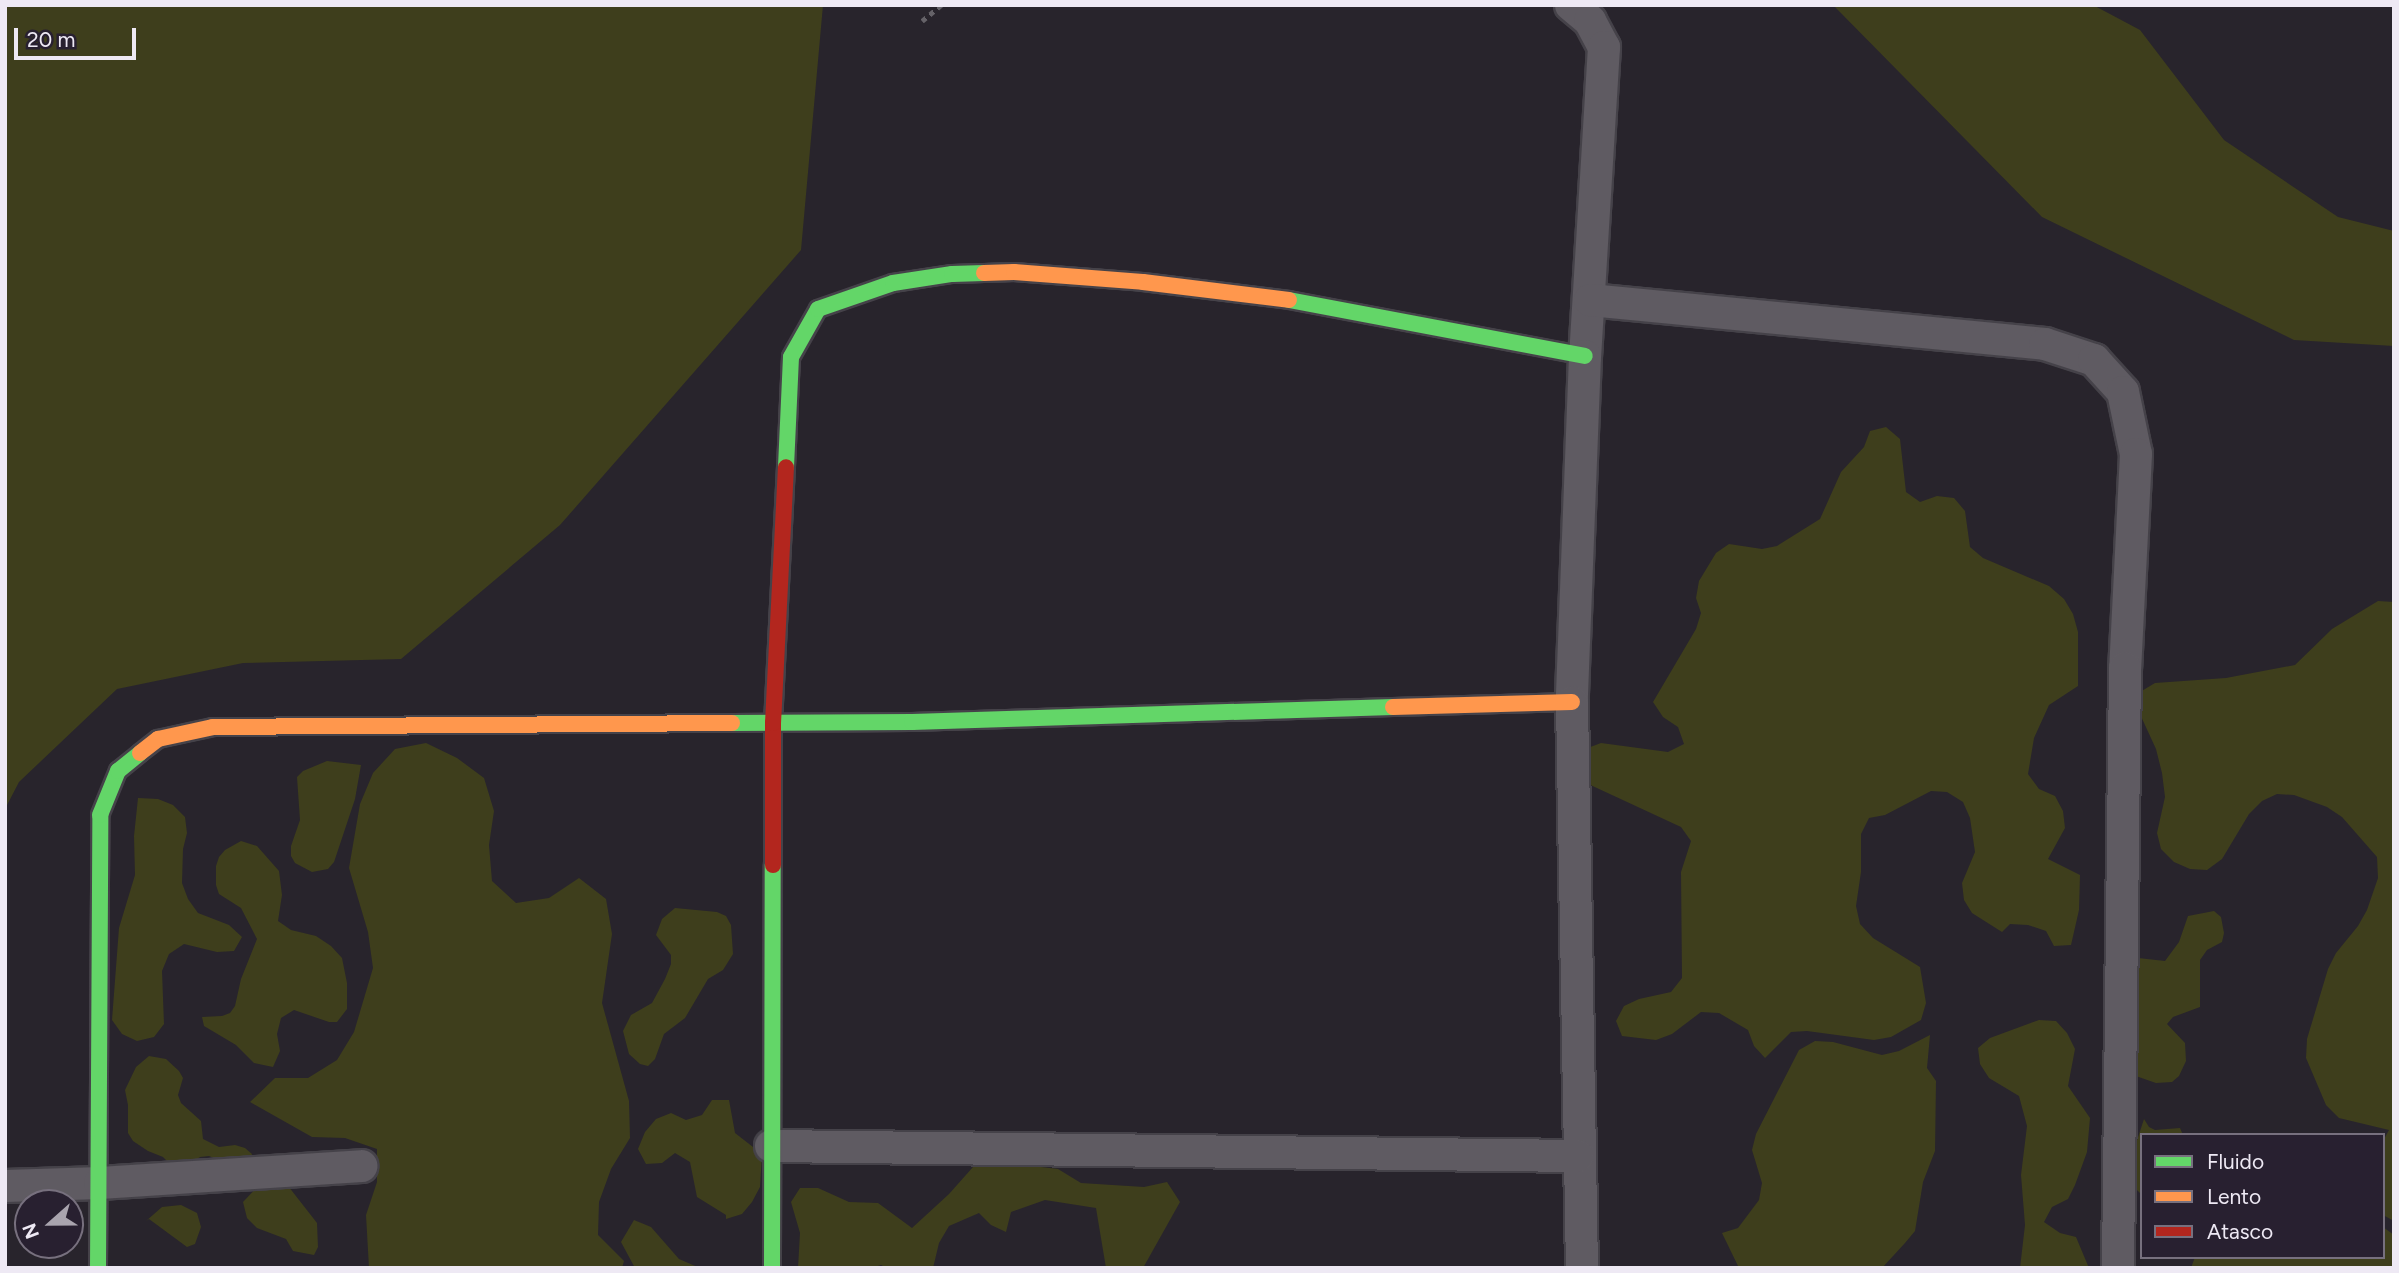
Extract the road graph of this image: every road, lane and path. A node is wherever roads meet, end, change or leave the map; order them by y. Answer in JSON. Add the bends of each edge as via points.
{"nodes":[{"id":1,"x":941,"y":5,"type":"edge"},
{"id":2,"x":1571,"y":5,"type":"edge"},
{"id":3,"x":922,"y":22,"type":"dead end"},
{"id":4,"x":1590,"y":300,"type":"junction"},
{"id":5,"x":1585,"y":356,"type":"junction"},
{"id":6,"x":1572,"y":702,"type":"junction"},
{"id":7,"x":773,"y":723,"type":"junction"},
{"id":8,"x":771,"y":1146,"type":"junction"},
{"id":9,"x":1578,"y":1156,"type":"junction"},
{"id":10,"x":361,"y":1166,"type":"dead end"},
{"id":11,"x":100,"y":1184,"type":"junction"},
{"id":12,"x":5,"y":1186,"type":"edge"},
{"id":13,"x":98,"y":1268,"type":"edge"},
{"id":14,"x":772,"y":1268,"type":"edge"},
{"id":15,"x":1582,"y":1268,"type":"edge"},
{"id":16,"x":2118,"y":1268,"type":"edge"}],
"edges":[{"from":1,"to":3,"type":"path"},
{"from":2,"to":4,"type":"street","via":[[1590,21],[1604,47]]},
{"from":4,"to":5,"type":"street"},
{"from":4,"to":16,"type":"street","via":[[2045,344],[2094,360],[2123,392],[2136,454],[2125,668]]},
{"from":5,"to":6,"type":"street"},
{"from":5,"to":7,"type":"street","via":[[1270,296],[1014,272],[952,274],[893,283],[818,309],[791,357]]},
{"from":6,"to":7,"type":"street"},
{"from":6,"to":9,"type":"street"},
{"from":7,"to":8,"type":"street"},
{"from":7,"to":11,"type":"street","via":[[213,727],[158,740],[118,771],[100,815]]},
{"from":8,"to":9,"type":"street"},
{"from":8,"to":14,"type":"street"},
{"from":9,"to":15,"type":"street"},
{"from":10,"to":11,"type":"street"},
{"from":11,"to":12,"type":"street"},
{"from":11,"to":13,"type":"street"}]}
